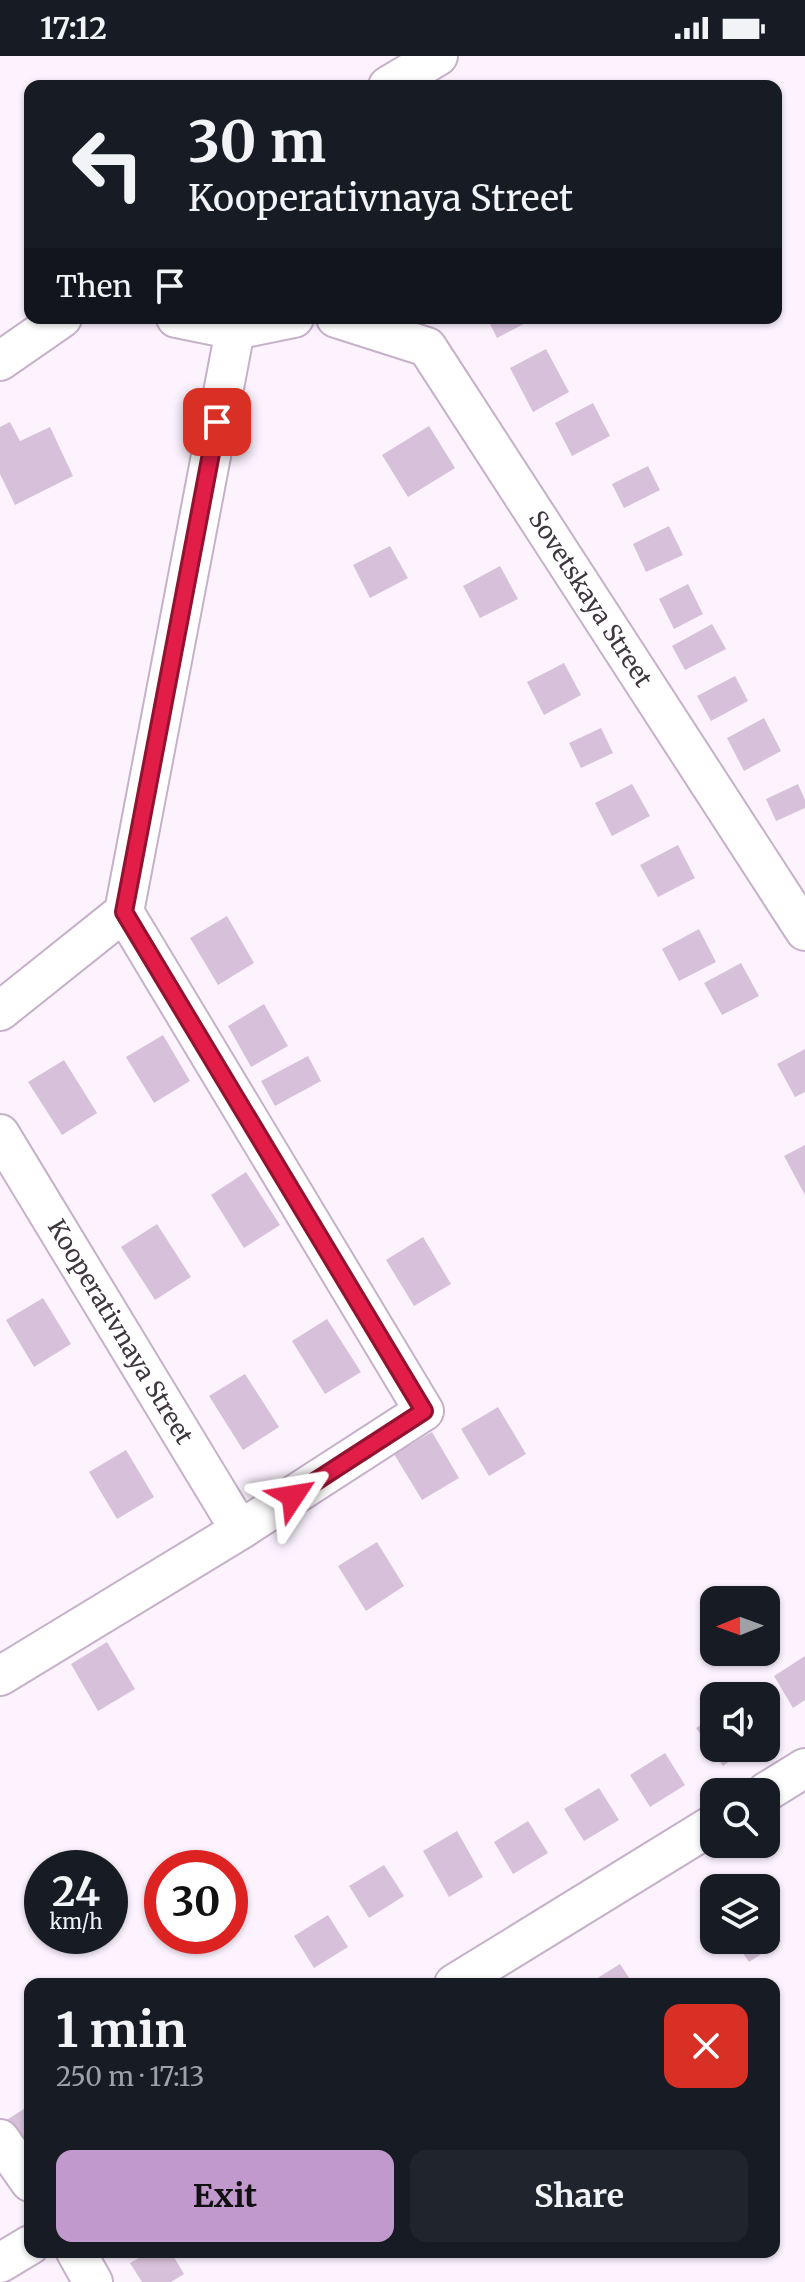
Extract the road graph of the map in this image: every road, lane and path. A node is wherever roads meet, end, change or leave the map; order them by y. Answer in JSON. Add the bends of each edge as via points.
{"nodes":[{"id":1,"x":438,"y":56,"type":"edge"},
{"id":2,"x":398,"y":80,"type":"edge"},
{"id":3,"x":53,"y":324,"type":"edge"},
{"id":4,"x":206,"y":324,"type":"edge"},
{"id":5,"x":264,"y":324,"type":"edge"},
{"id":6,"x":355,"y":324,"type":"edge"},
{"id":7,"x":235,"y":330,"type":"junction"},
{"id":8,"x":0,"y":361,"type":"edge"},
{"id":9,"x":124,"y":912,"type":"junction"},
{"id":10,"x":805,"y":931,"type":"edge"},
{"id":11,"x":0,"y":1011,"type":"edge"},
{"id":12,"x":0,"y":1134,"type":"edge"},
{"id":13,"x":240,"y":1530,"type":"junction"},
{"id":14,"x":0,"y":1676,"type":"edge"},
{"id":15,"x":805,"y":1768,"type":"edge"},
{"id":16,"x":780,"y":1783,"type":"edge"},
{"id":17,"x":700,"y":1833,"type":"edge"},
{"id":18,"x":464,"y":1978,"type":"edge"},
{"id":19,"x":0,"y":2139,"type":"edge"},
{"id":20,"x":24,"y":2173,"type":"edge"},
{"id":21,"x":24,"y":2249,"type":"edge"},
{"id":22,"x":79,"y":2258,"type":"edge"},
{"id":23,"x":0,"y":2263,"type":"edge"},
{"id":24,"x":93,"y":2282,"type":"edge"}],
"edges":[{"from":1,"to":2,"type":"street"},
{"from":3,"to":8,"type":"street"},
{"from":4,"to":7,"type":"street"},
{"from":5,"to":7,"type":"street"},
{"from":6,"to":10,"type":"street","name":"Sovetskaya Street","via":[[427,347]]},
{"from":7,"to":9,"type":"street"},
{"from":9,"to":11,"type":"street"},
{"from":9,"to":13,"type":"street","via":[[424,1411]]},
{"from":12,"to":13,"type":"street","name":"Kooperativnaya Street"},
{"from":13,"to":14,"type":"street"},
{"from":15,"to":16,"type":"street"},
{"from":17,"to":18,"type":"street"},
{"from":19,"to":20,"type":"street"},
{"from":21,"to":23,"type":"street"},
{"from":22,"to":24,"type":"street"}]}
